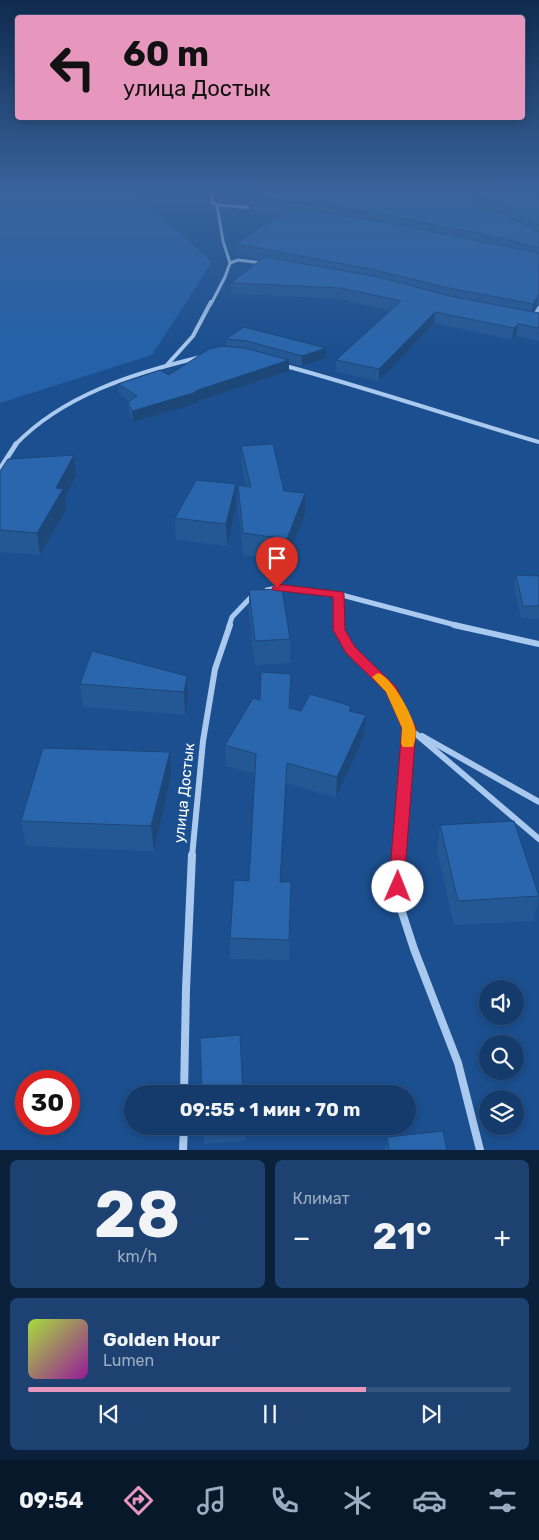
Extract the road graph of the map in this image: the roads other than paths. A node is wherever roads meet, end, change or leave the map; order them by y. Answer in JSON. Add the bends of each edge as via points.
{"nodes":[{"id":1,"x":225,"y":246,"type":"edge"},
{"id":2,"x":230,"y":262,"type":"junction"},
{"id":3,"x":267,"y":264,"type":"edge"},
{"id":4,"x":539,"y":308,"type":"edge"},
{"id":5,"x":526,"y":319,"type":"edge"},
{"id":6,"x":537,"y":321,"type":"edge"},
{"id":7,"x":206,"y":356,"type":"edge"},
{"id":8,"x":273,"y":362,"type":"edge"},
{"id":9,"x":165,"y":367,"type":"junction"},
{"id":10,"x":539,"y":442,"type":"edge"},
{"id":11,"x":0,"y":469,"type":"edge"},
{"id":12,"x":338,"y":594,"type":"junction"},
{"id":13,"x":539,"y":644,"type":"edge"},
{"id":14,"x":409,"y":728,"type":"junction"},
{"id":15,"x":539,"y":802,"type":"edge"},
{"id":16,"x":539,"y":839,"type":"edge"},
{"id":17,"x":184,"y":1085,"type":"edge"},
{"id":18,"x":184,"y":1135,"type":"edge"},
{"id":19,"x":183,"y":1150,"type":"edge"},
{"id":20,"x":480,"y":1150,"type":"edge"}],
"edges":[{"from":1,"to":2,"type":"street"},
{"from":2,"to":3,"type":"street"},
{"from":2,"to":9,"type":"street","via":[[193,336]]},
{"from":4,"to":6,"type":"street","via":[[535,315]]},
{"from":5,"to":6,"type":"street"},
{"from":7,"to":9,"type":"street"},
{"from":8,"to":10,"type":"street"},
{"from":9,"to":11,"type":"street","via":[[115,383],[67,404],[24,435],[10,450]]},
{"from":12,"to":13,"type":"street","name":"улица Достык"},
{"from":12,"to":14,"type":"street","via":[[339,630],[350,650],[391,690]]},
{"from":12,"to":17,"type":"street","name":"улица Достык","via":[[277,588],[249,595],[237,610],[216,661],[205,723],[191,855]]},
{"from":14,"to":15,"type":"street"},
{"from":14,"to":16,"type":"street"},
{"from":14,"to":20,"type":"street","via":[[398,871],[399,903],[458,1063]]},
{"from":18,"to":19,"type":"street"}]}
